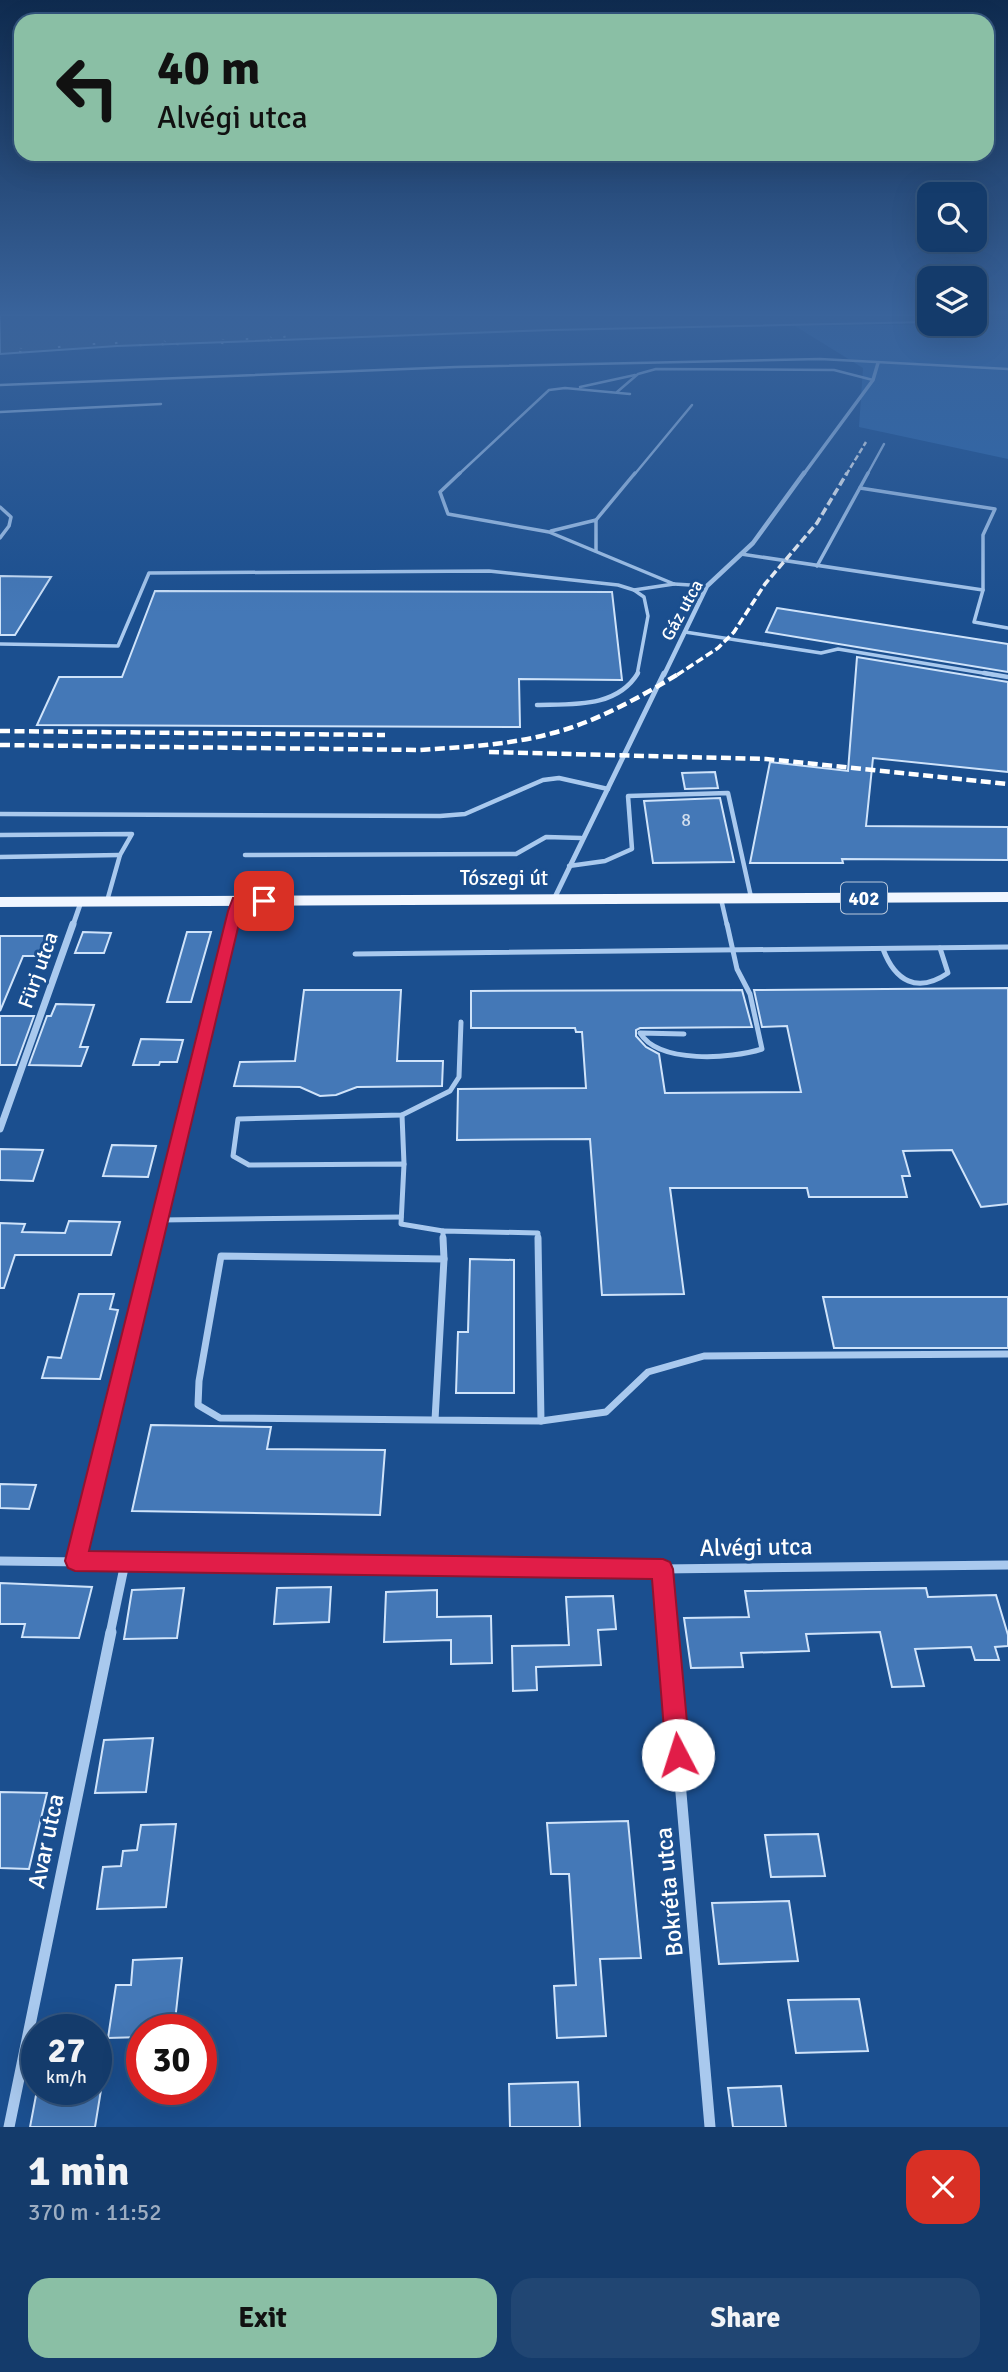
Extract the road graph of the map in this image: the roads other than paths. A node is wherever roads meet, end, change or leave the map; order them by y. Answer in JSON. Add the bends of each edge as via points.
{"nodes":[{"id":1,"x":522,"y":414,"type":"edge"},
{"id":2,"x":684,"y":414,"type":"edge"},
{"id":3,"x":848,"y":414,"type":"edge"},
{"id":4,"x":884,"y":444,"type":"dead end"},
{"id":5,"x":860,"y":488,"type":"junction"},
{"id":6,"x":0,"y":507,"type":"edge"},
{"id":7,"x":596,"y":520,"type":"junction"},
{"id":8,"x":549,"y":531,"type":"junction"},
{"id":9,"x":0,"y":538,"type":"edge"},
{"id":10,"x":596,"y":551,"type":"junction"},
{"id":11,"x":741,"y":554,"type":"junction"},
{"id":12,"x":817,"y":566,"type":"junction"},
{"id":13,"x":674,"y":584,"type":"junction"},
{"id":14,"x":708,"y":586,"type":"junction"},
{"id":15,"x":634,"y":590,"type":"junction"},
{"id":16,"x":983,"y":590,"type":"junction"},
{"id":17,"x":1008,"y":628,"type":"edge"},
{"id":18,"x":685,"y":632,"type":"junction"},
{"id":19,"x":0,"y":644,"type":"edge"},
{"id":20,"x":1008,"y":677,"type":"edge"},
{"id":21,"x":537,"y":705,"type":"dead end"},
{"id":22,"x":608,"y":789,"type":"junction"},
{"id":23,"x":0,"y":814,"type":"edge"},
{"id":24,"x":0,"y":835,"type":"edge"},
{"id":25,"x":582,"y":838,"type":"junction"},
{"id":26,"x":120,"y":855,"type":"junction"},
{"id":27,"x":245,"y":855,"type":"dead end"},
{"id":28,"x":0,"y":857,"type":"edge"},
{"id":29,"x":569,"y":866,"type":"junction"},
{"id":30,"x":1008,"y":897,"type":"edge"},
{"id":31,"x":751,"y":898,"type":"junction"},
{"id":32,"x":554,"y":899,"type":"junction"},
{"id":33,"x":721,"y":899,"type":"junction"},
{"id":34,"x":107,"y":901,"type":"junction"},
{"id":35,"x":238,"y":901,"type":"junction"},
{"id":36,"x":0,"y":902,"type":"edge"},
{"id":37,"x":81,"y":902,"type":"junction"},
{"id":38,"x":1008,"y":947,"type":"edge"},
{"id":39,"x":883,"y":948,"type":"junction"},
{"id":40,"x":940,"y":948,"type":"junction"},
{"id":41,"x":732,"y":951,"type":"junction"},
{"id":42,"x":355,"y":954,"type":"dead end"},
{"id":43,"x":461,"y":1021,"type":"dead end"},
{"id":44,"x":684,"y":1034,"type":"dead end"},
{"id":45,"x":402,"y":1115,"type":"junction"},
{"id":46,"x":0,"y":1129,"type":"edge"},
{"id":47,"x":404,"y":1164,"type":"junction"},
{"id":48,"x":401,"y":1217,"type":"junction"},
{"id":49,"x":160,"y":1220,"type":"junction"},
{"id":50,"x":443,"y":1231,"type":"junction"},
{"id":51,"x":444,"y":1259,"type":"junction"},
{"id":52,"x":1008,"y":1354,"type":"edge"},
{"id":53,"x":435,"y":1420,"type":"junction"},
{"id":54,"x":541,"y":1420,"type":"junction"},
{"id":55,"x":0,"y":1561,"type":"edge"},
{"id":56,"x":75,"y":1561,"type":"junction"},
{"id":57,"x":125,"y":1563,"type":"junction"},
{"id":58,"x":1008,"y":1565,"type":"edge"},
{"id":59,"x":663,"y":1569,"type":"junction"},
{"id":60,"x":9,"y":2127,"type":"edge"},
{"id":61,"x":710,"y":2127,"type":"edge"}],
"edges":[{"from":1,"to":8,"type":"lane","via":[[440,492],[448,514]]},
{"from":2,"to":7,"type":"lane"},
{"from":3,"to":11,"type":"street","name":"Gáz utca","via":[[754,543]]},
{"from":4,"to":5,"type":"lane"},
{"from":5,"to":12,"type":"lane"},
{"from":5,"to":16,"type":"lane","via":[[995,509],[983,535]]},
{"from":6,"to":9,"type":"lane","via":[[10,517]]},
{"from":7,"to":8,"type":"lane"},
{"from":7,"to":10,"type":"lane"},
{"from":8,"to":10,"type":"lane"},
{"from":10,"to":13,"type":"lane"},
{"from":11,"to":12,"type":"lane"},
{"from":11,"to":14,"type":"street","name":"Gáz utca"},
{"from":12,"to":16,"type":"lane"},
{"from":13,"to":14,"type":"lane"},
{"from":13,"to":15,"type":"lane"},
{"from":14,"to":18,"type":"street","name":"Gáz utca"},
{"from":15,"to":19,"type":"lane","via":[[489,571],[149,573],[118,646]]},
{"from":15,"to":21,"type":"lane","via":[[644,597],[648,616],[639,672],[630,687],[595,704]]},
{"from":16,"to":17,"type":"lane","via":[[974,622]]},
{"from":18,"to":20,"type":"lane","via":[[821,653],[838,649]]},
{"from":18,"to":22,"type":"street","name":"Gáz utca"},
{"from":22,"to":23,"type":"lane","via":[[559,778],[543,780],[466,814],[440,816]]},
{"from":22,"to":25,"type":"street","name":"Gáz utca"},
{"from":24,"to":26,"type":"lane","via":[[132,834]]},
{"from":25,"to":27,"type":"lane","via":[[545,837],[516,854]]},
{"from":25,"to":29,"type":"street","name":"Gáz utca"},
{"from":26,"to":28,"type":"lane"},
{"from":26,"to":34,"type":"lane"},
{"from":29,"to":31,"type":"lane","via":[[605,861],[632,849],[628,796],[728,793]]},
{"from":29,"to":32,"type":"street","name":"Gáz utca"},
{"from":30,"to":31,"type":"main road","name":"Tószegi út","number":"402"},
{"from":31,"to":33,"type":"main road","name":"Tószegi út","number":"402"},
{"from":32,"to":33,"type":"main road","name":"Tószegi út","number":"402"},
{"from":32,"to":35,"type":"main road","name":"Tószegi út","number":"402"},
{"from":33,"to":41,"type":"lane"},
{"from":34,"to":35,"type":"main road","name":"Tószegi út","number":"402"},
{"from":34,"to":37,"type":"main road","name":"Tószegi út","number":"402"},
{"from":35,"to":49,"type":"street"},
{"from":36,"to":37,"type":"main road","name":"Tószegi út","number":"402"},
{"from":37,"to":46,"type":"street","name":"Fürj utca"},
{"from":38,"to":40,"type":"lane"},
{"from":39,"to":40,"type":"lane"},
{"from":39,"to":40,"type":"lane","via":[[894,973],[912,983],[935,983],[948,973]]},
{"from":39,"to":41,"type":"lane"},
{"from":41,"to":42,"type":"lane"},
{"from":41,"to":44,"type":"lane","via":[[750,994],[762,1049],[749,1055],[664,1052],[647,1046],[640,1033]]},
{"from":43,"to":45,"type":"lane","via":[[459,1077],[450,1091]]},
{"from":45,"to":47,"type":"lane"},
{"from":45,"to":47,"type":"lane","via":[[238,1119],[233,1156],[249,1165]]},
{"from":47,"to":48,"type":"lane"},
{"from":48,"to":49,"type":"lane"},
{"from":48,"to":50,"type":"lane","via":[[401,1224]]},
{"from":49,"to":56,"type":"street"},
{"from":50,"to":51,"type":"lane"},
{"from":50,"to":54,"type":"lane","via":[[538,1233]]},
{"from":51,"to":53,"type":"lane"},
{"from":51,"to":53,"type":"lane","via":[[221,1256],[199,1381],[198,1405],[220,1418]]},
{"from":52,"to":54,"type":"lane","via":[[704,1356],[648,1372],[606,1412]]},
{"from":53,"to":54,"type":"lane"},
{"from":55,"to":56,"type":"street","name":"Alvégi utca"},
{"from":56,"to":57,"type":"street","name":"Alvégi utca"},
{"from":57,"to":59,"type":"street","name":"Alvégi utca"},
{"from":57,"to":60,"type":"street","name":"Avar utca"},
{"from":58,"to":59,"type":"street","name":"Alvégi utca"},
{"from":59,"to":61,"type":"street","name":"Bokréta utca"}]}
